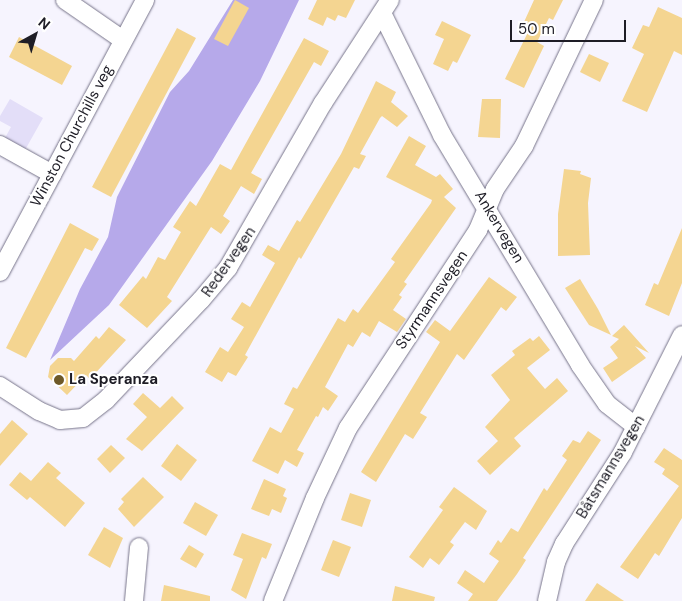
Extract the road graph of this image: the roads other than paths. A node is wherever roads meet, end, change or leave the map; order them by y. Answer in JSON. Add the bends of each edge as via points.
{"nodes":[{"id":1,"x":65,"y":0,"type":"edge"},
{"id":2,"x":145,"y":0,"type":"edge"},
{"id":3,"x":594,"y":0,"type":"edge"},
{"id":4,"x":386,"y":7,"type":"edge"},
{"id":5,"x":123,"y":40,"type":"junction"},
{"id":6,"x":0,"y":145,"type":"edge"},
{"id":7,"x":52,"y":174,"type":"junction"},
{"id":8,"x":488,"y":207,"type":"junction"},
{"id":9,"x":2,"y":262,"type":"edge"},
{"id":10,"x":682,"y":335,"type":"edge"},
{"id":11,"x":0,"y":386,"type":"edge"},
{"id":12,"x":636,"y":427,"type":"junction"},
{"id":13,"x":139,"y":546,"type":"dead end"},
{"id":14,"x":134,"y":601,"type":"edge"},
{"id":15,"x":274,"y":601,"type":"edge"},
{"id":16,"x":547,"y":601,"type":"edge"}],
"edges":[{"from":1,"to":5,"type":"street"},
{"from":2,"to":5,"type":"street","name":"Winston Churchills veg"},
{"from":3,"to":8,"type":"street","name":"Styrmannsvegen","via":[[531,133],[495,189]]},
{"from":4,"to":8,"type":"street","name":"Ankervegen","via":[[442,135]]},
{"from":4,"to":11,"type":"street","name":"Redervegen","via":[[322,104],[228,268],[202,300],[106,400],[83,418],[60,420],[39,411]]},
{"from":5,"to":7,"type":"street","name":"Winston Churchills veg"},
{"from":6,"to":7,"type":"street"},
{"from":7,"to":9,"type":"street","name":"Winston Churchills veg"},
{"from":8,"to":12,"type":"street","name":"Ankervegen","via":[[593,385],[607,404]]},
{"from":8,"to":15,"type":"street","name":"Styrmannsvegen","via":[[473,238],[348,428],[314,498]]},
{"from":10,"to":12,"type":"street","name":"Båtsmannsvegen"},
{"from":12,"to":16,"type":"street","name":"Båtsmannsvegen","via":[[612,471],[564,544],[556,562]]},
{"from":13,"to":14,"type":"street"}]}
